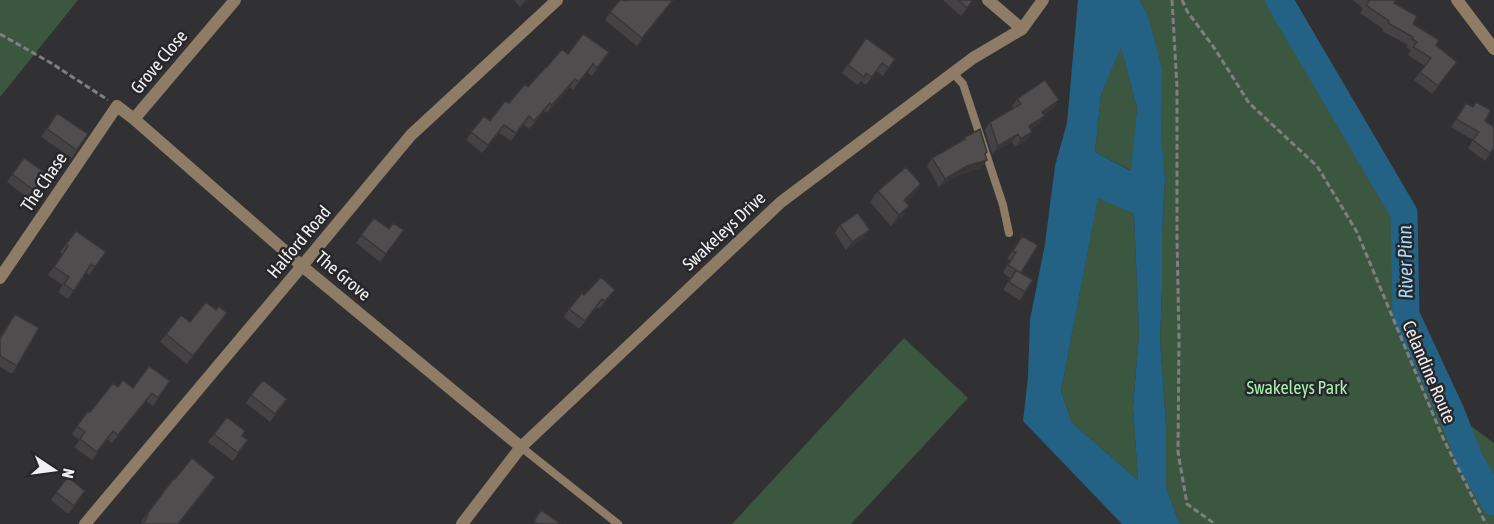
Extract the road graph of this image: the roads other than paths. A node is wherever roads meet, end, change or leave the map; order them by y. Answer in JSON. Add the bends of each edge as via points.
{"nodes":[{"id":1,"x":235,"y":0,"type":"edge"},
{"id":2,"x":557,"y":0,"type":"edge"},
{"id":3,"x":988,"y":0,"type":"edge"},
{"id":4,"x":1043,"y":0,"type":"edge"},
{"id":5,"x":1457,"y":0,"type":"edge"},
{"id":6,"x":1022,"y":29,"type":"junction"},
{"id":7,"x":1494,"y":49,"type":"edge"},
{"id":8,"x":953,"y":73,"type":"junction"},
{"id":9,"x":117,"y":106,"type":"joint"},
{"id":10,"x":134,"y":119,"type":"junction"},
{"id":11,"x":1009,"y":233,"type":"dead end"},
{"id":12,"x":302,"y":266,"type":"junction"},
{"id":13,"x":0,"y":278,"type":"edge"},
{"id":14,"x":521,"y":447,"type":"junction"},
{"id":15,"x":85,"y":524,"type":"edge"},
{"id":16,"x":462,"y":524,"type":"edge"},
{"id":17,"x":618,"y":524,"type":"edge"}],
"edges":[{"from":1,"to":10,"type":"street","name":"Grove Close"},
{"from":2,"to":12,"type":"street","name":"Halford Road","via":[[411,135]]},
{"from":3,"to":6,"type":"street"},
{"from":4,"to":6,"type":"street","name":"Swakeleys Drive"},
{"from":5,"to":7,"type":"street"},
{"from":6,"to":8,"type":"street","name":"Swakeleys Drive"},
{"from":8,"to":11,"type":"lane","via":[[963,84]]},
{"from":8,"to":14,"type":"street","name":"Swakeleys Drive","via":[[781,202]]},
{"from":9,"to":10,"type":"street","name":"The Grove"},
{"from":9,"to":13,"type":"street","name":"The Chase"},
{"from":10,"to":12,"type":"street","name":"The Grove"},
{"from":12,"to":14,"type":"street","name":"The Grove"},
{"from":12,"to":15,"type":"street","name":"Halford Road"},
{"from":14,"to":16,"type":"street","name":"Swakeleys Drive"},
{"from":14,"to":17,"type":"lane"}]}
